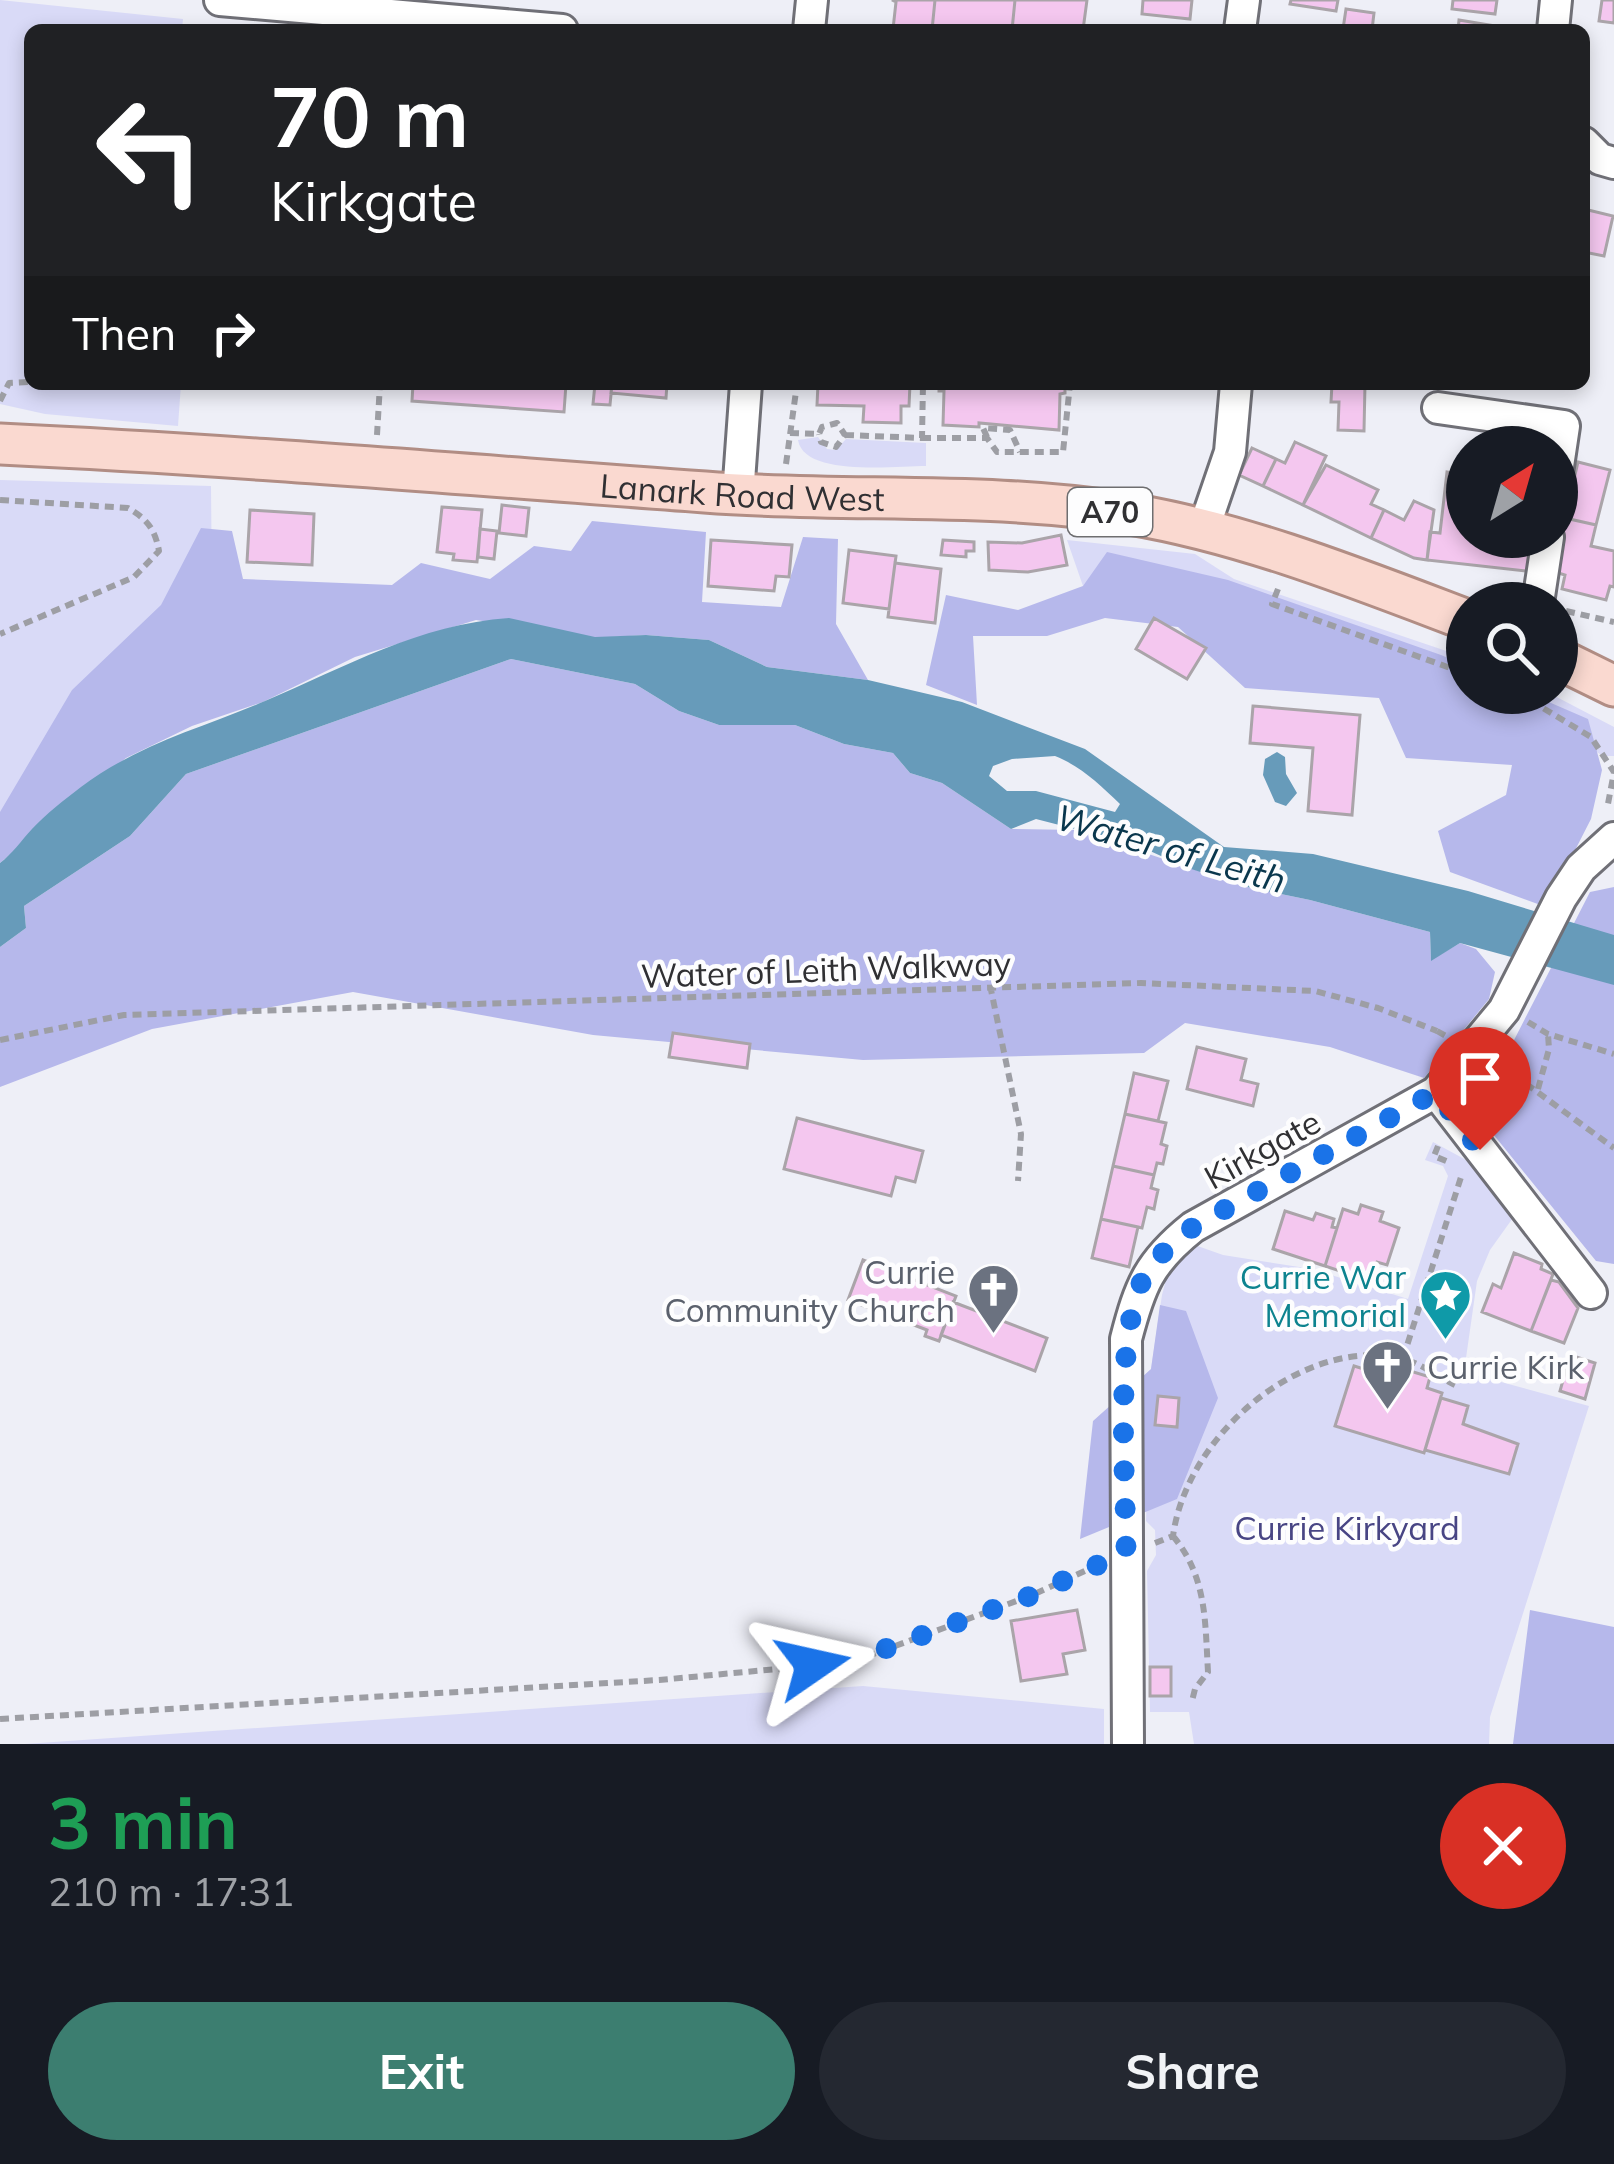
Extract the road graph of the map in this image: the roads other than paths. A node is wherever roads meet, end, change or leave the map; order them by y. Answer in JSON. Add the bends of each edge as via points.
{"nodes":[{"id":1,"x":220,"y":0,"type":"edge"},
{"id":2,"x":447,"y":10,"type":"edge"},
{"id":3,"x":528,"y":24,"type":"edge"},
{"id":4,"x":746,"y":390,"type":"edge"},
{"id":5,"x":1235,"y":390,"type":"edge"},
{"id":6,"x":1438,"y":408,"type":"dead end"},
{"id":7,"x":1564,"y":426,"type":"edge"},
{"id":8,"x":0,"y":444,"type":"edge"},
{"id":9,"x":738,"y":495,"type":"junction"},
{"id":10,"x":1203,"y":531,"type":"junction"},
{"id":11,"x":1446,"y":613,"type":"edge"},
{"id":12,"x":1578,"y":668,"type":"edge"},
{"id":13,"x":1614,"y":686,"type":"edge"},
{"id":14,"x":1610,"y":824,"type":"edge"},
{"id":15,"x":1436,"y":1092,"type":"junction"},
{"id":16,"x":1591,"y":1293,"type":"dead end"},
{"id":17,"x":1128,"y":1744,"type":"edge"}],
"edges":[{"from":1,"to":2,"type":"street"},
{"from":2,"to":3,"type":"street"},
{"from":4,"to":9,"type":"street"},
{"from":5,"to":10,"type":"street","via":[[1230,452]]},
{"from":6,"to":7,"type":"street"},
{"from":8,"to":9,"type":"main road","name":"Lanark Road West","number":"A70"},
{"from":9,"to":10,"type":"main road","name":"Lanark Road West","number":"A70","via":[[1054,506]]},
{"from":10,"to":11,"type":"main road","name":"Lanark Road West","number":"A70"},
{"from":12,"to":13,"type":"main road"},
{"from":14,"to":15,"type":"street","name":"Kirkgate","via":[[1504,1010]]},
{"from":15,"to":16,"type":"street"},
{"from":15,"to":17,"type":"street","name":"Kirkgate","via":[[1193,1227],[1143,1280],[1126,1339]]}]}
